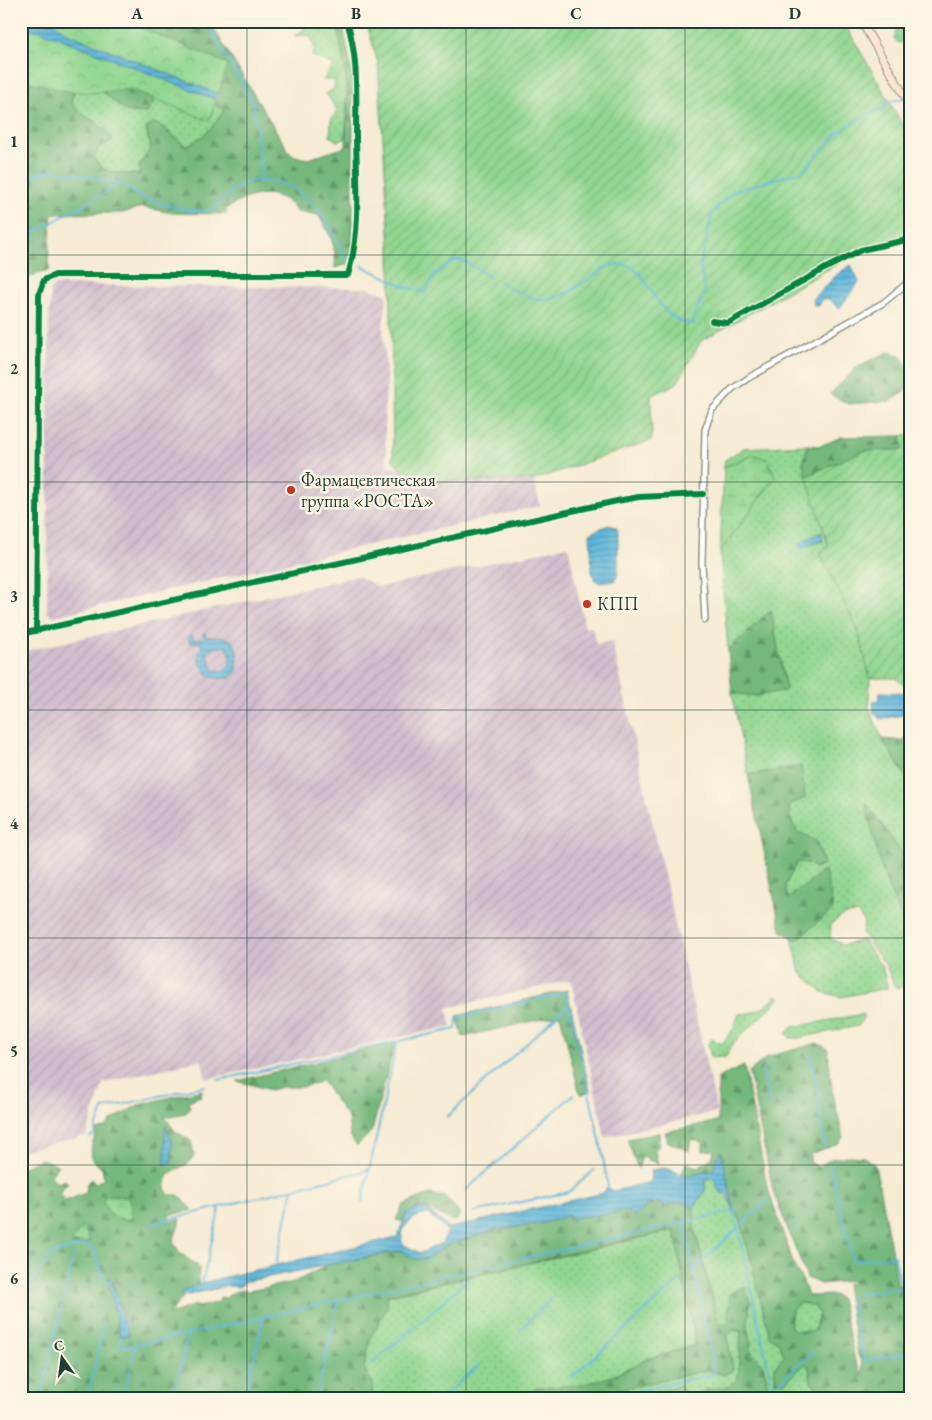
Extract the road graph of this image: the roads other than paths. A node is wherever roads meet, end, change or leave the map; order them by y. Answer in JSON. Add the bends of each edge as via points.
{"nodes":[{"id":1,"x":347,"y":21,"type":"edge"},
{"id":2,"x":861,"y":21,"type":"edge"},
{"id":3,"x":911,"y":107,"type":"edge"},
{"id":4,"x":911,"y":239,"type":"edge"},
{"id":5,"x":911,"y":280,"type":"edge"},
{"id":6,"x":712,"y":321,"type":"dead end"},
{"id":7,"x":703,"y":494,"type":"junction"},
{"id":8,"x":705,"y":620,"type":"dead end"},
{"id":9,"x":36,"y":631,"type":"junction"},
{"id":10,"x":21,"y":634,"type":"edge"}],
"edges":[{"from":1,"to":9,"type":"street","via":[[356,67],[358,167],[354,256],[348,276],[54,275],[44,280],[39,294]]},
{"from":2,"to":3,"type":"main road"},
{"from":4,"to":6,"type":"street","via":[[861,250],[728,324]]},
{"from":5,"to":7,"type":"street","via":[[883,303],[750,376],[718,401],[705,430]]},
{"from":7,"to":8,"type":"street"},
{"from":7,"to":9,"type":"street","via":[[617,501]]},
{"from":9,"to":10,"type":"street"}]}
